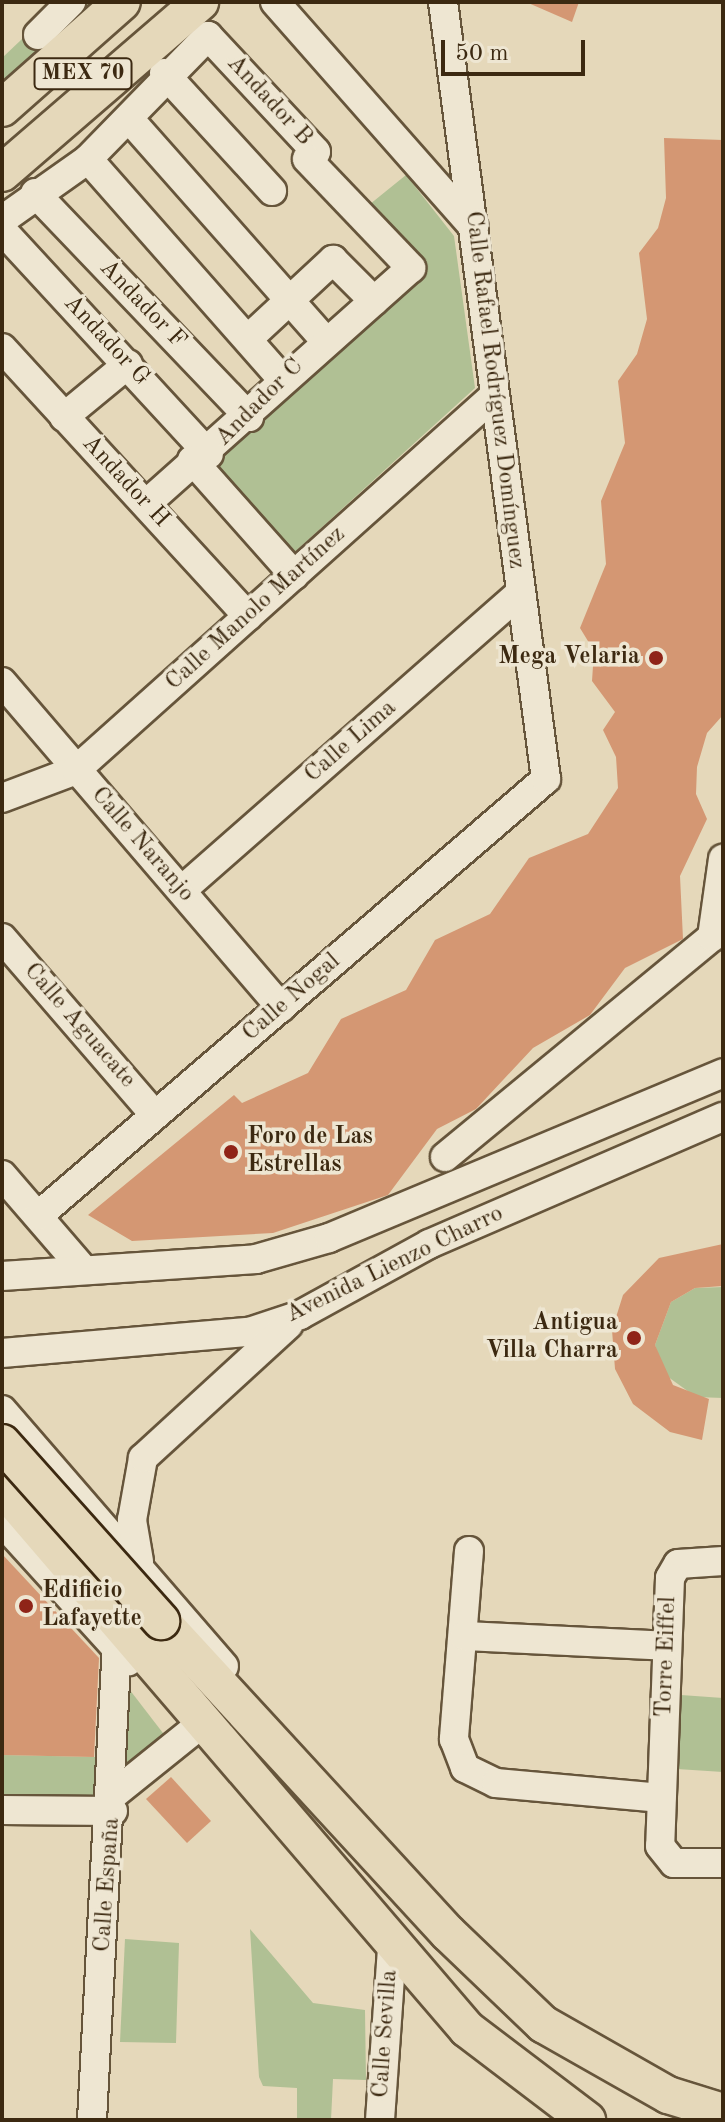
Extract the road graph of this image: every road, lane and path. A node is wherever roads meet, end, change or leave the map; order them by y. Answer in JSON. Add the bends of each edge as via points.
{"nodes":[{"id":1,"x":71,"y":2,"type":"edge"},
{"id":2,"x":122,"y":2,"type":"edge"},
{"id":3,"x":163,"y":2,"type":"edge"},
{"id":4,"x":275,"y":2,"type":"edge"},
{"id":5,"x":443,"y":2,"type":"edge"},
{"id":6,"x":204,"y":19,"type":"edge"},
{"id":7,"x":38,"y":35,"type":"dead end"},
{"id":8,"x":164,"y":73,"type":"junction"},
{"id":9,"x":2,"y":108,"type":"edge"},
{"id":10,"x":131,"y":121,"type":"junction"},
{"id":11,"x":2,"y":147,"type":"edge"},
{"id":12,"x":88,"y":159,"type":"junction"},
{"id":13,"x":2,"y":173,"type":"edge"},
{"id":14,"x":272,"y":191,"type":"dead end"},
{"id":15,"x":35,"y":193,"type":"junction"},
{"id":16,"x":2,"y":220,"type":"edge"},
{"id":17,"x":474,"y":228,"type":"junction"},
{"id":18,"x":2,"y":230,"type":"edge"},
{"id":19,"x":411,"y":268,"type":"joint"},
{"id":20,"x":292,"y":298,"type":"junction"},
{"id":21,"x":374,"y":301,"type":"junction"},
{"id":22,"x":249,"y":338,"type":"junction"},
{"id":23,"x":325,"y":340,"type":"junction"},
{"id":24,"x":2,"y":348,"type":"edge"},
{"id":25,"x":128,"y":364,"type":"junction"},
{"id":26,"x":281,"y":378,"type":"junction"},
{"id":27,"x":495,"y":395,"type":"junction"},
{"id":28,"x":64,"y":417,"type":"junction"},
{"id":29,"x":249,"y":417,"type":"junction"},
{"id":30,"x":201,"y":457,"type":"junction"},
{"id":31,"x":146,"y":504,"type":"junction"},
{"id":32,"x":294,"y":575,"type":"junction"},
{"id":33,"x":520,"y":593,"type":"junction"},
{"id":34,"x":248,"y":616,"type":"junction"},
{"id":35,"x":2,"y":682,"type":"edge"},
{"id":36,"x":76,"y":770,"type":"junction"},
{"id":37,"x":546,"y":779,"type":"joint"},
{"id":38,"x":2,"y":798,"type":"edge"},
{"id":39,"x":723,"y":859,"type":"edge"},
{"id":40,"x":182,"y":890,"type":"junction"},
{"id":41,"x":2,"y":938,"type":"edge"},
{"id":42,"x":281,"y":1008,"type":"junction"},
{"id":43,"x":723,"y":1073,"type":"edge"},
{"id":44,"x":155,"y":1115,"type":"junction"},
{"id":45,"x":723,"y":1117,"type":"edge"},
{"id":46,"x":445,"y":1157,"type":"dead end"},
{"id":47,"x":2,"y":1175,"type":"edge"},
{"id":48,"x":38,"y":1216,"type":"junction"},
{"id":49,"x":83,"y":1269,"type":"junction"},
{"id":50,"x":2,"y":1276,"type":"edge"},
{"id":51,"x":300,"y":1315,"type":"junction"},
{"id":52,"x":2,"y":1353,"type":"edge"},
{"id":53,"x":2,"y":1410,"type":"edge"},
{"id":54,"x":18,"y":1445,"type":"edge"},
{"id":55,"x":2,"y":1452,"type":"edge"},
{"id":56,"x":2,"y":1487,"type":"edge"},
{"id":57,"x":2,"y":1522,"type":"edge"},
{"id":58,"x":469,"y":1551,"type":"dead end"},
{"id":59,"x":723,"y":1561,"type":"edge"},
{"id":60,"x":140,"y":1562,"type":"junction"},
{"id":61,"x":464,"y":1636,"type":"junction"},
{"id":62,"x":139,"y":1637,"type":"junction"},
{"id":63,"x":667,"y":1646,"type":"junction"},
{"id":64,"x":248,"y":1713,"type":"junction"},
{"id":65,"x":190,"y":1733,"type":"junction"},
{"id":66,"x":225,"y":1751,"type":"junction"},
{"id":67,"x":661,"y":1798,"type":"junction"},
{"id":68,"x":113,"y":1803,"type":"junction"},
{"id":69,"x":2,"y":1810,"type":"edge"},
{"id":70,"x":723,"y":1863,"type":"edge"},
{"id":71,"x":392,"y":1947,"type":"junction"},
{"id":72,"x":723,"y":2112,"type":"edge"},
{"id":73,"x":92,"y":2120,"type":"edge"},
{"id":74,"x":380,"y":2120,"type":"edge"},
{"id":75,"x":587,"y":2120,"type":"edge"}],
"edges":[{"from":1,"to":7,"type":"street"},
{"from":2,"to":9,"type":"main road","number":"MEX 70"},
{"from":3,"to":11,"type":"main road","number":"MEX 70"},
{"from":4,"to":17,"type":"street"},
{"from":5,"to":17,"type":"street","name":"Calle Rafael Rodríguez Domínguez"},
{"from":6,"to":8,"type":"street"},
{"from":6,"to":13,"type":"main road"},
{"from":6,"to":19,"type":"street","name":"Andador B","via":[[316,152],[307,159]]},
{"from":8,"to":10,"type":"street"},
{"from":8,"to":14,"type":"street"},
{"from":10,"to":12,"type":"street"},
{"from":10,"to":20,"type":"street"},
{"from":12,"to":15,"type":"street"},
{"from":12,"to":22,"type":"street"},
{"from":15,"to":16,"type":"street"},
{"from":15,"to":29,"type":"street","name":"Andador F"},
{"from":17,"to":27,"type":"street","name":"Calle Rafael Rodríguez Domínguez"},
{"from":18,"to":25,"type":"street","name":"Andador G"},
{"from":19,"to":21,"type":"street","name":"Andador C"},
{"from":20,"to":21,"type":"street","via":[[333,260]]},
{"from":20,"to":22,"type":"street"},
{"from":20,"to":23,"type":"street"},
{"from":21,"to":23,"type":"street","name":"Andador C"},
{"from":22,"to":26,"type":"street"},
{"from":23,"to":26,"type":"street","name":"Andador C"},
{"from":24,"to":28,"type":"street","name":"Andador H"},
{"from":25,"to":28,"type":"street"},
{"from":25,"to":30,"type":"street","name":"Andador G"},
{"from":26,"to":29,"type":"street","name":"Andador C"},
{"from":27,"to":32,"type":"street","name":"Calle Manolo Martínez"},
{"from":27,"to":33,"type":"street","name":"Calle Rafael Rodríguez Domínguez"},
{"from":28,"to":31,"type":"street","name":"Andador H"},
{"from":29,"to":30,"type":"street","name":"Andador C"},
{"from":30,"to":31,"type":"street","name":"Andador C"},
{"from":30,"to":32,"type":"street","name":"Andador G"},
{"from":31,"to":34,"type":"street","name":"Andador H"},
{"from":32,"to":34,"type":"street","name":"Calle Manolo Martínez"},
{"from":33,"to":37,"type":"street","name":"Calle Rafael Rodríguez Domínguez"},
{"from":33,"to":40,"type":"street","name":"Calle Lima"},
{"from":34,"to":36,"type":"street","name":"Calle Manolo Martínez"},
{"from":35,"to":36,"type":"street","name":"Calle Naranjo"},
{"from":36,"to":38,"type":"street","name":"Calle Manolo Martínez"},
{"from":36,"to":40,"type":"street","name":"Calle Naranjo"},
{"from":37,"to":42,"type":"street","name":"Calle Nogal"},
{"from":39,"to":46,"type":"street","via":[[712,937]]},
{"from":40,"to":42,"type":"street","name":"Calle Naranjo"},
{"from":41,"to":44,"type":"street","name":"Calle Aguacate"},
{"from":42,"to":44,"type":"street","name":"Calle Nogal"},
{"from":43,"to":49,"type":"street","name":"Avenida Lienzo Charro","via":[[329,1238],[256,1259]]},
{"from":44,"to":48,"type":"street","name":"Calle Nogal"},
{"from":45,"to":51,"type":"street","name":"Avenida Lienzo Charro","via":[[429,1244]]},
{"from":47,"to":48,"type":"street"},
{"from":48,"to":49,"type":"street"},
{"from":49,"to":50,"type":"street","name":"Avenida Lienzo Charro"},
{"from":51,"to":52,"type":"street","name":"Avenida Lienzo Charro","via":[[249,1332]]},
{"from":51,"to":60,"type":"street","via":[[143,1458],[132,1520]]},
{"from":53,"to":54,"type":"street"},
{"from":54,"to":55,"type":"street"},
{"from":54,"to":60,"type":"street"},
{"from":54,"to":62,"type":"main road","bridge":true},
{"from":56,"to":62,"type":"main road"},
{"from":57,"to":62,"type":"street"},
{"from":58,"to":61,"type":"street"},
{"from":59,"to":63,"type":"street","name":"Torre Eiffel","via":[[678,1564],[670,1578]]},
{"from":60,"to":64,"type":"street","via":[[229,1673]]},
{"from":61,"to":63,"type":"street"},
{"from":61,"to":67,"type":"street","via":[[454,1739],[465,1768],[496,1783]]},
{"from":62,"to":64,"type":"main road"},
{"from":62,"to":65,"type":"street"},
{"from":62,"to":66,"type":"main road"},
{"from":62,"to":68,"type":"street","name":"Calle España"},
{"from":63,"to":67,"type":"street","name":"Torre Eiffel"},
{"from":64,"to":72,"type":"main road","via":[[448,1933],[543,2024],[668,2095]]},
{"from":65,"to":66,"type":"street"},
{"from":65,"to":68,"type":"street"},
{"from":66,"to":71,"type":"main road"},
{"from":67,"to":70,"type":"street","name":"Torre Eiffel","via":[[664,1856]]},
{"from":68,"to":69,"type":"street"},
{"from":68,"to":73,"type":"street","name":"Calle España"},
{"from":71,"to":74,"type":"street","name":"Calle Sevilla"},
{"from":71,"to":75,"type":"main road","via":[[467,2029]]}]}
